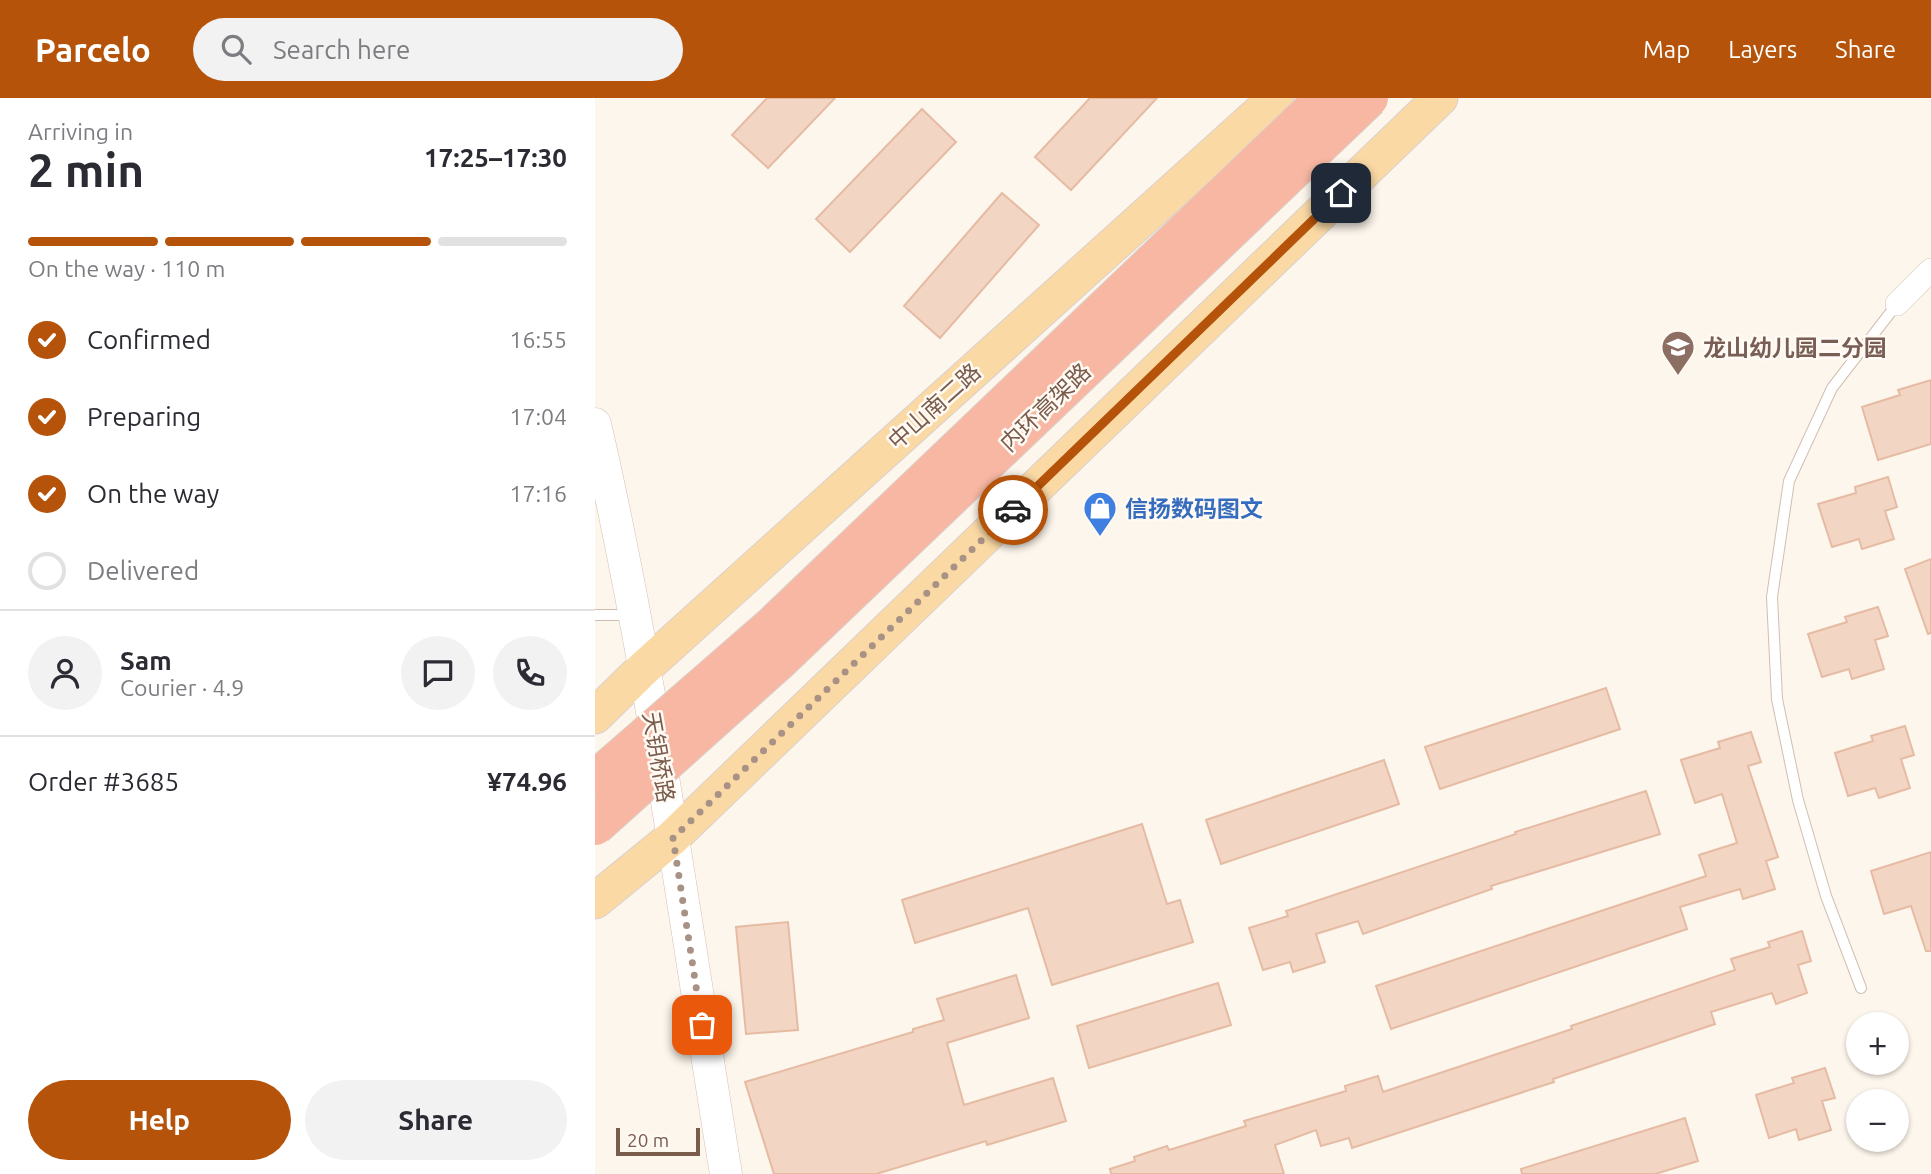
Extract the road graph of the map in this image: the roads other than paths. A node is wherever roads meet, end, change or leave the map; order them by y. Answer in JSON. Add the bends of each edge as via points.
{"nodes":[{"id":1,"x":1276,"y":98,"type":"edge"},
{"id":2,"x":1325,"y":98,"type":"edge"},
{"id":3,"x":1369,"y":98,"type":"edge"},
{"id":4,"x":1440,"y":98,"type":"edge"},
{"id":5,"x":1931,"y":270,"type":"edge"},
{"id":6,"x":1898,"y":304,"type":"joint"},
{"id":7,"x":595,"y":424,"type":"edge"},
{"id":8,"x":595,"y":615,"type":"edge"},
{"id":9,"x":633,"y":615,"type":"junction"},
{"id":10,"x":643,"y":669,"type":"junction"},
{"id":11,"x":595,"y":716,"type":"edge"},
{"id":12,"x":595,"y":780,"type":"edge"},
{"id":13,"x":595,"y":827,"type":"edge"},
{"id":14,"x":673,"y":838,"type":"junction"},
{"id":15,"x":595,"y":901,"type":"edge"},
{"id":16,"x":1861,"y":988,"type":"dead end"},
{"id":17,"x":726,"y":1174,"type":"edge"}],
"edges":[{"from":1,"to":10,"type":"main road","name":"中山南二路"},
{"from":2,"to":12,"type":"highway","name":"内环高架路","bridge":true,"via":[[773,625]]},
{"from":3,"to":13,"type":"highway","name":"内环高架路","bridge":true,"via":[[781,659]]},
{"from":4,"to":14,"type":"main road"},
{"from":5,"to":6,"type":"street"},
{"from":6,"to":16,"type":"lane","via":[[1832,388],[1789,481],[1772,597],[1777,699],[1798,800],[1826,896]]},
{"from":7,"to":9,"type":"street","name":"天钥桥路"},
{"from":8,"to":9,"type":"lane"},
{"from":9,"to":10,"type":"street","name":"天钥桥路"},
{"from":10,"to":11,"type":"main road","name":"中山南二路"},
{"from":10,"to":14,"type":"street","name":"天钥桥路"},
{"from":14,"to":15,"type":"main road"},
{"from":14,"to":17,"type":"street","name":"天钥桥路"}]}
